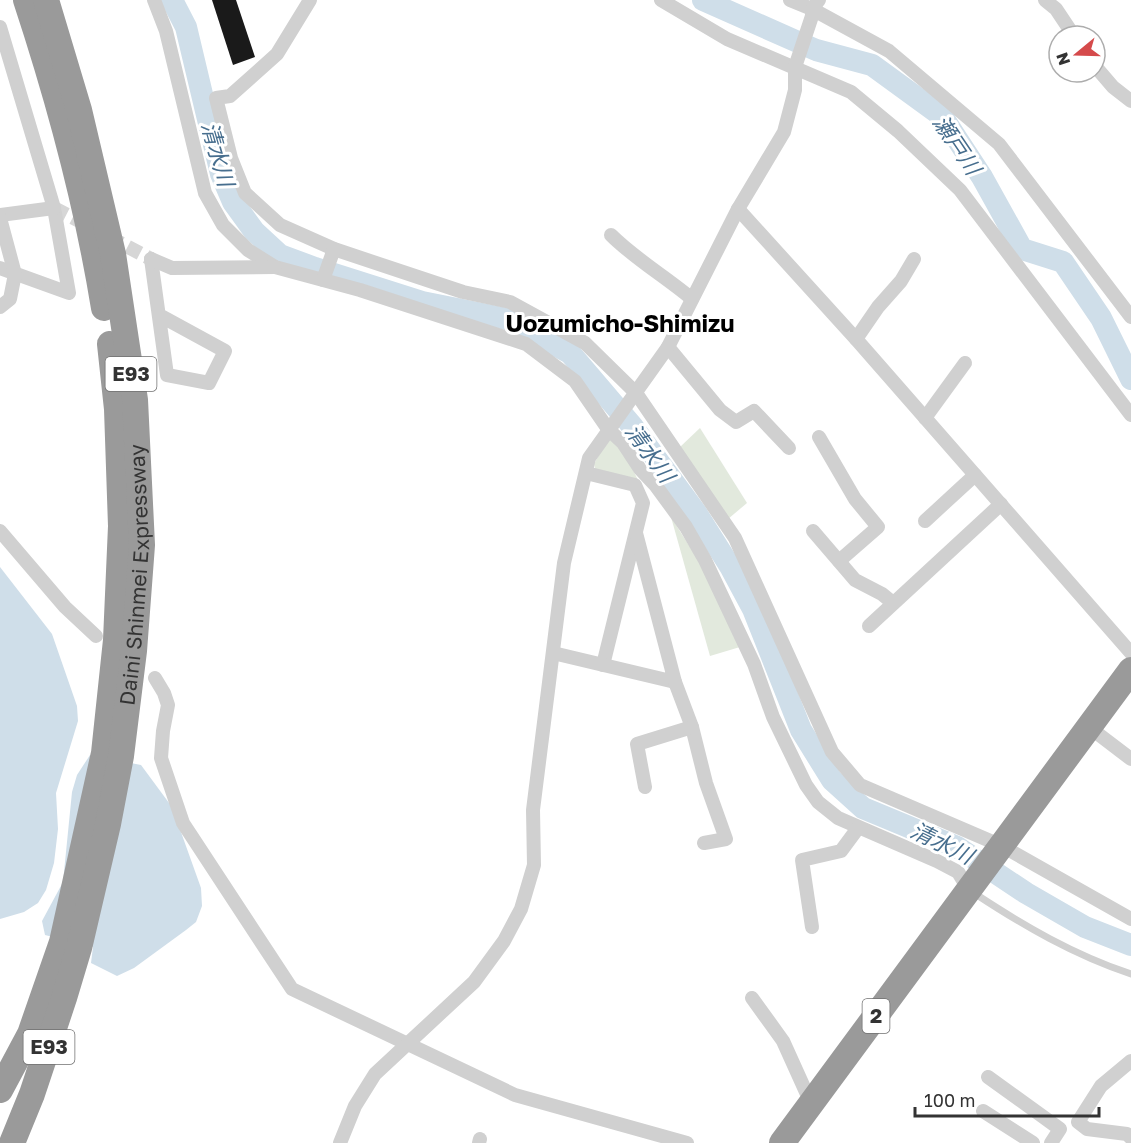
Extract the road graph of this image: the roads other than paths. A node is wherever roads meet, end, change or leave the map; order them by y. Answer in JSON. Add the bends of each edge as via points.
{"nodes":[{"id":1,"x":26,"y":0,"type":"edge"},
{"id":2,"x":46,"y":0,"type":"edge"},
{"id":3,"x":154,"y":0,"type":"edge"},
{"id":4,"x":310,"y":0,"type":"edge"},
{"id":5,"x":661,"y":0,"type":"edge"},
{"id":6,"x":790,"y":0,"type":"edge"},
{"id":7,"x":1046,"y":0,"type":"edge"},
{"id":8,"x":814,"y":8,"type":"edge"},
{"id":9,"x":1066,"y":24,"type":"edge"},
{"id":10,"x":0,"y":27,"type":"edge"},
{"id":11,"x":796,"y":64,"type":"junction"},
{"id":12,"x":1107,"y":80,"type":"edge"},
{"id":13,"x":1131,"y":101,"type":"edge"},
{"id":14,"x":54,"y":207,"type":"junction"},
{"id":15,"x":738,"y":209,"type":"junction"},
{"id":16,"x":0,"y":216,"type":"edge"},
{"id":17,"x":610,"y":235,"type":"dead end"},
{"id":18,"x":334,"y":249,"type":"junction"},
{"id":19,"x":914,"y":259,"type":"dead end"},
{"id":20,"x":275,"y":267,"type":"junction"},
{"id":21,"x":0,"y":268,"type":"edge"},
{"id":22,"x":15,"y":274,"type":"junction"},
{"id":23,"x":323,"y":280,"type":"junction"},
{"id":24,"x":692,"y":299,"type":"junction"},
{"id":25,"x":0,"y":307,"type":"edge"},
{"id":26,"x":159,"y":315,"type":"junction"},
{"id":27,"x":1131,"y":317,"type":"edge"},
{"id":28,"x":856,"y":339,"type":"junction"},
{"id":29,"x":668,"y":346,"type":"junction"},
{"id":30,"x":965,"y":363,"type":"dead end"},
{"id":31,"x":636,"y":393,"type":"junction"},
{"id":32,"x":1131,"y":416,"type":"edge"},
{"id":33,"x":925,"y":418,"type":"junction"},
{"id":34,"x":609,"y":429,"type":"junction"},
{"id":35,"x":819,"y":437,"type":"dead end"},
{"id":36,"x":789,"y":448,"type":"dead end"},
{"id":37,"x":586,"y":473,"type":"junction"},
{"id":38,"x":975,"y":475,"type":"junction"},
{"id":39,"x":1000,"y":504,"type":"junction"},
{"id":40,"x":925,"y":521,"type":"dead end"},
{"id":41,"x":0,"y":531,"type":"edge"},
{"id":42,"x":813,"y":531,"type":"dead end"},
{"id":43,"x":636,"y":533,"type":"junction"},
{"id":44,"x":839,"y":561,"type":"junction"},
{"id":45,"x":893,"y":603,"type":"junction"},
{"id":46,"x":869,"y":626,"type":"dead end"},
{"id":47,"x":96,"y":636,"type":"dead end"},
{"id":48,"x":553,"y":653,"type":"junction"},
{"id":49,"x":1131,"y":653,"type":"edge"},
{"id":50,"x":603,"y":665,"type":"junction"},
{"id":51,"x":1131,"y":670,"type":"edge"},
{"id":52,"x":155,"y":678,"type":"dead end"},
{"id":53,"x":675,"y":682,"type":"junction"},
{"id":54,"x":692,"y":727,"type":"junction"},
{"id":55,"x":1089,"y":727,"type":"junction"},
{"id":56,"x":112,"y":754,"type":"junction"},
{"id":57,"x":1131,"y":759,"type":"edge"},
{"id":58,"x":645,"y":787,"type":"dead end"},
{"id":59,"x":858,"y":828,"type":"junction"},
{"id":60,"x":704,"y":843,"type":"dead end"},
{"id":61,"x":1002,"y":846,"type":"junction"},
{"id":62,"x":969,"y":890,"type":"junction"},
{"id":63,"x":1131,"y":920,"type":"edge"},
{"id":64,"x":812,"y":927,"type":"dead end"},
{"id":65,"x":70,"y":945,"type":"junction"},
{"id":66,"x":1131,"y":974,"type":"edge"},
{"id":67,"x":752,"y":998,"type":"dead end"},
{"id":68,"x":406,"y":1044,"type":"junction"},
{"id":69,"x":1131,"y":1061,"type":"edge"},
{"id":70,"x":988,"y":1077,"type":"dead end"},
{"id":71,"x":0,"y":1090,"type":"edge"},
{"id":72,"x":812,"y":1103,"type":"junction"},
{"id":73,"x":983,"y":1111,"type":"dead end"},
{"id":74,"x":1078,"y":1122,"type":"junction"},
{"id":75,"x":1060,"y":1129,"type":"junction"},
{"id":76,"x":1130,"y":1134,"type":"edge"},
{"id":77,"x":12,"y":1143,"type":"edge"},
{"id":78,"x":340,"y":1143,"type":"edge"},
{"id":79,"x":687,"y":1143,"type":"edge"},
{"id":80,"x":782,"y":1143,"type":"edge"},
{"id":81,"x":1033,"y":1143,"type":"edge"},
{"id":82,"x":1051,"y":1143,"type":"edge"}],
"edges":[{"from":1,"to":56,"type":"highway","name":"Daini Shinmei Expressway","number":"E93","via":[[84,206],[103,302],[117,409],[121,526]]},
{"from":2,"to":56,"type":"highway","name":"Daini Shinmei Expressway","number":"E93","via":[[79,110],[113,254],[135,400],[142,545],[134,651]]},
{"from":3,"to":20,"type":"street","via":[[166,31],[205,193],[223,225],[248,250]]},
{"from":4,"to":18,"type":"street","via":[[278,54],[230,96],[216,98],[231,158],[245,193],[280,225]]},
{"from":5,"to":11,"type":"street","via":[[727,39]]},
{"from":6,"to":8,"type":"street"},
{"from":7,"to":9,"type":"street"},
{"from":8,"to":11,"type":"street"},
{"from":8,"to":27,"type":"street","via":[[889,51],[999,144]]},
{"from":10,"to":14,"type":"street"},
{"from":11,"to":15,"type":"street","via":[[795,90],[784,132]]},
{"from":11,"to":32,"type":"street","via":[[851,92],[898,130],[960,190]]},
{"from":12,"to":13,"type":"street"},
{"from":14,"to":16,"type":"street"},
{"from":14,"to":22,"type":"street","via":[[69,293]]},
{"from":15,"to":24,"type":"street"},
{"from":15,"to":28,"type":"street"},
{"from":16,"to":22,"type":"street"},
{"from":17,"to":24,"type":"street"},
{"from":18,"to":23,"type":"street"},
{"from":18,"to":31,"type":"street","via":[[463,292],[510,302],[585,343]]},
{"from":19,"to":28,"type":"street"},
{"from":20,"to":23,"type":"street"},
{"from":20,"to":26,"type":"street","via":[[172,268],[151,259]]},
{"from":21,"to":22,"type":"street"},
{"from":22,"to":25,"type":"street","via":[[10,299]]},
{"from":23,"to":34,"type":"street","via":[[526,344],[575,381]]},
{"from":24,"to":29,"type":"street"},
{"from":26,"to":26,"type":"street","via":[[167,375],[209,383],[225,351]]},
{"from":28,"to":33,"type":"street"},
{"from":29,"to":31,"type":"street"},
{"from":29,"to":36,"type":"street","via":[[720,410],[736,422],[754,411]]},
{"from":30,"to":33,"type":"street"},
{"from":31,"to":34,"type":"street"},
{"from":31,"to":61,"type":"street","via":[[735,538],[832,752],[860,785]]},
{"from":33,"to":38,"type":"street"},
{"from":34,"to":37,"type":"street","via":[[589,458]]},
{"from":34,"to":59,"type":"street","via":[[656,486],[705,560],[806,785],[818,802]]},
{"from":35,"to":44,"type":"street","via":[[855,499],[878,527]]},
{"from":37,"to":43,"type":"street","via":[[635,485],[642,502]]},
{"from":37,"to":48,"type":"street","via":[[564,563]]},
{"from":38,"to":39,"type":"street"},
{"from":38,"to":40,"type":"street"},
{"from":39,"to":45,"type":"street"},
{"from":39,"to":49,"type":"street"},
{"from":41,"to":47,"type":"street","via":[[65,608]]},
{"from":42,"to":44,"type":"street"},
{"from":43,"to":50,"type":"street"},
{"from":43,"to":53,"type":"street"},
{"from":44,"to":45,"type":"street","via":[[855,580]]},
{"from":45,"to":46,"type":"street"},
{"from":48,"to":50,"type":"street"},
{"from":48,"to":68,"type":"street","via":[[533,810],[534,865],[521,909],[504,941],[474,982]]},
{"from":50,"to":53,"type":"street"},
{"from":51,"to":55,"type":"highway","number":"2"},
{"from":52,"to":68,"type":"street","via":[[168,705],[161,758],[183,824],[292,990]]},
{"from":53,"to":54,"type":"street"},
{"from":54,"to":58,"type":"street","via":[[637,744]]},
{"from":54,"to":60,"type":"street","via":[[726,839]]},
{"from":55,"to":57,"type":"street"},
{"from":55,"to":61,"type":"highway","number":"2"},
{"from":56,"to":65,"type":"highway","name":"Daini Shinmei Expressway","number":"E93","via":[[108,824]]},
{"from":59,"to":62,"type":"street","via":[[958,872]]},
{"from":59,"to":64,"type":"street","via":[[841,851],[802,860]]},
{"from":61,"to":62,"type":"highway","number":"2"},
{"from":61,"to":63,"type":"street"},
{"from":62,"to":66,"type":"lane","via":[[1062,946]]},
{"from":62,"to":72,"type":"highway","number":"2"},
{"from":65,"to":71,"type":"highway","name":"Daini Shinmei Expressway","number":"E93"},
{"from":65,"to":77,"type":"highway","name":"Daini Shinmei Expressway","number":"E93","via":[[48,1048]]},
{"from":67,"to":72,"type":"street","via":[[783,1041]]},
{"from":68,"to":78,"type":"street","via":[[375,1074],[355,1106]]},
{"from":68,"to":79,"type":"street","via":[[514,1095]]},
{"from":69,"to":74,"type":"street","via":[[1101,1086]]},
{"from":70,"to":75,"type":"street"},
{"from":72,"to":80,"type":"highway","number":"2"},
{"from":73,"to":81,"type":"street"},
{"from":74,"to":75,"type":"street"},
{"from":74,"to":76,"type":"street","via":[[1087,1129]]},
{"from":75,"to":82,"type":"street"}]}
